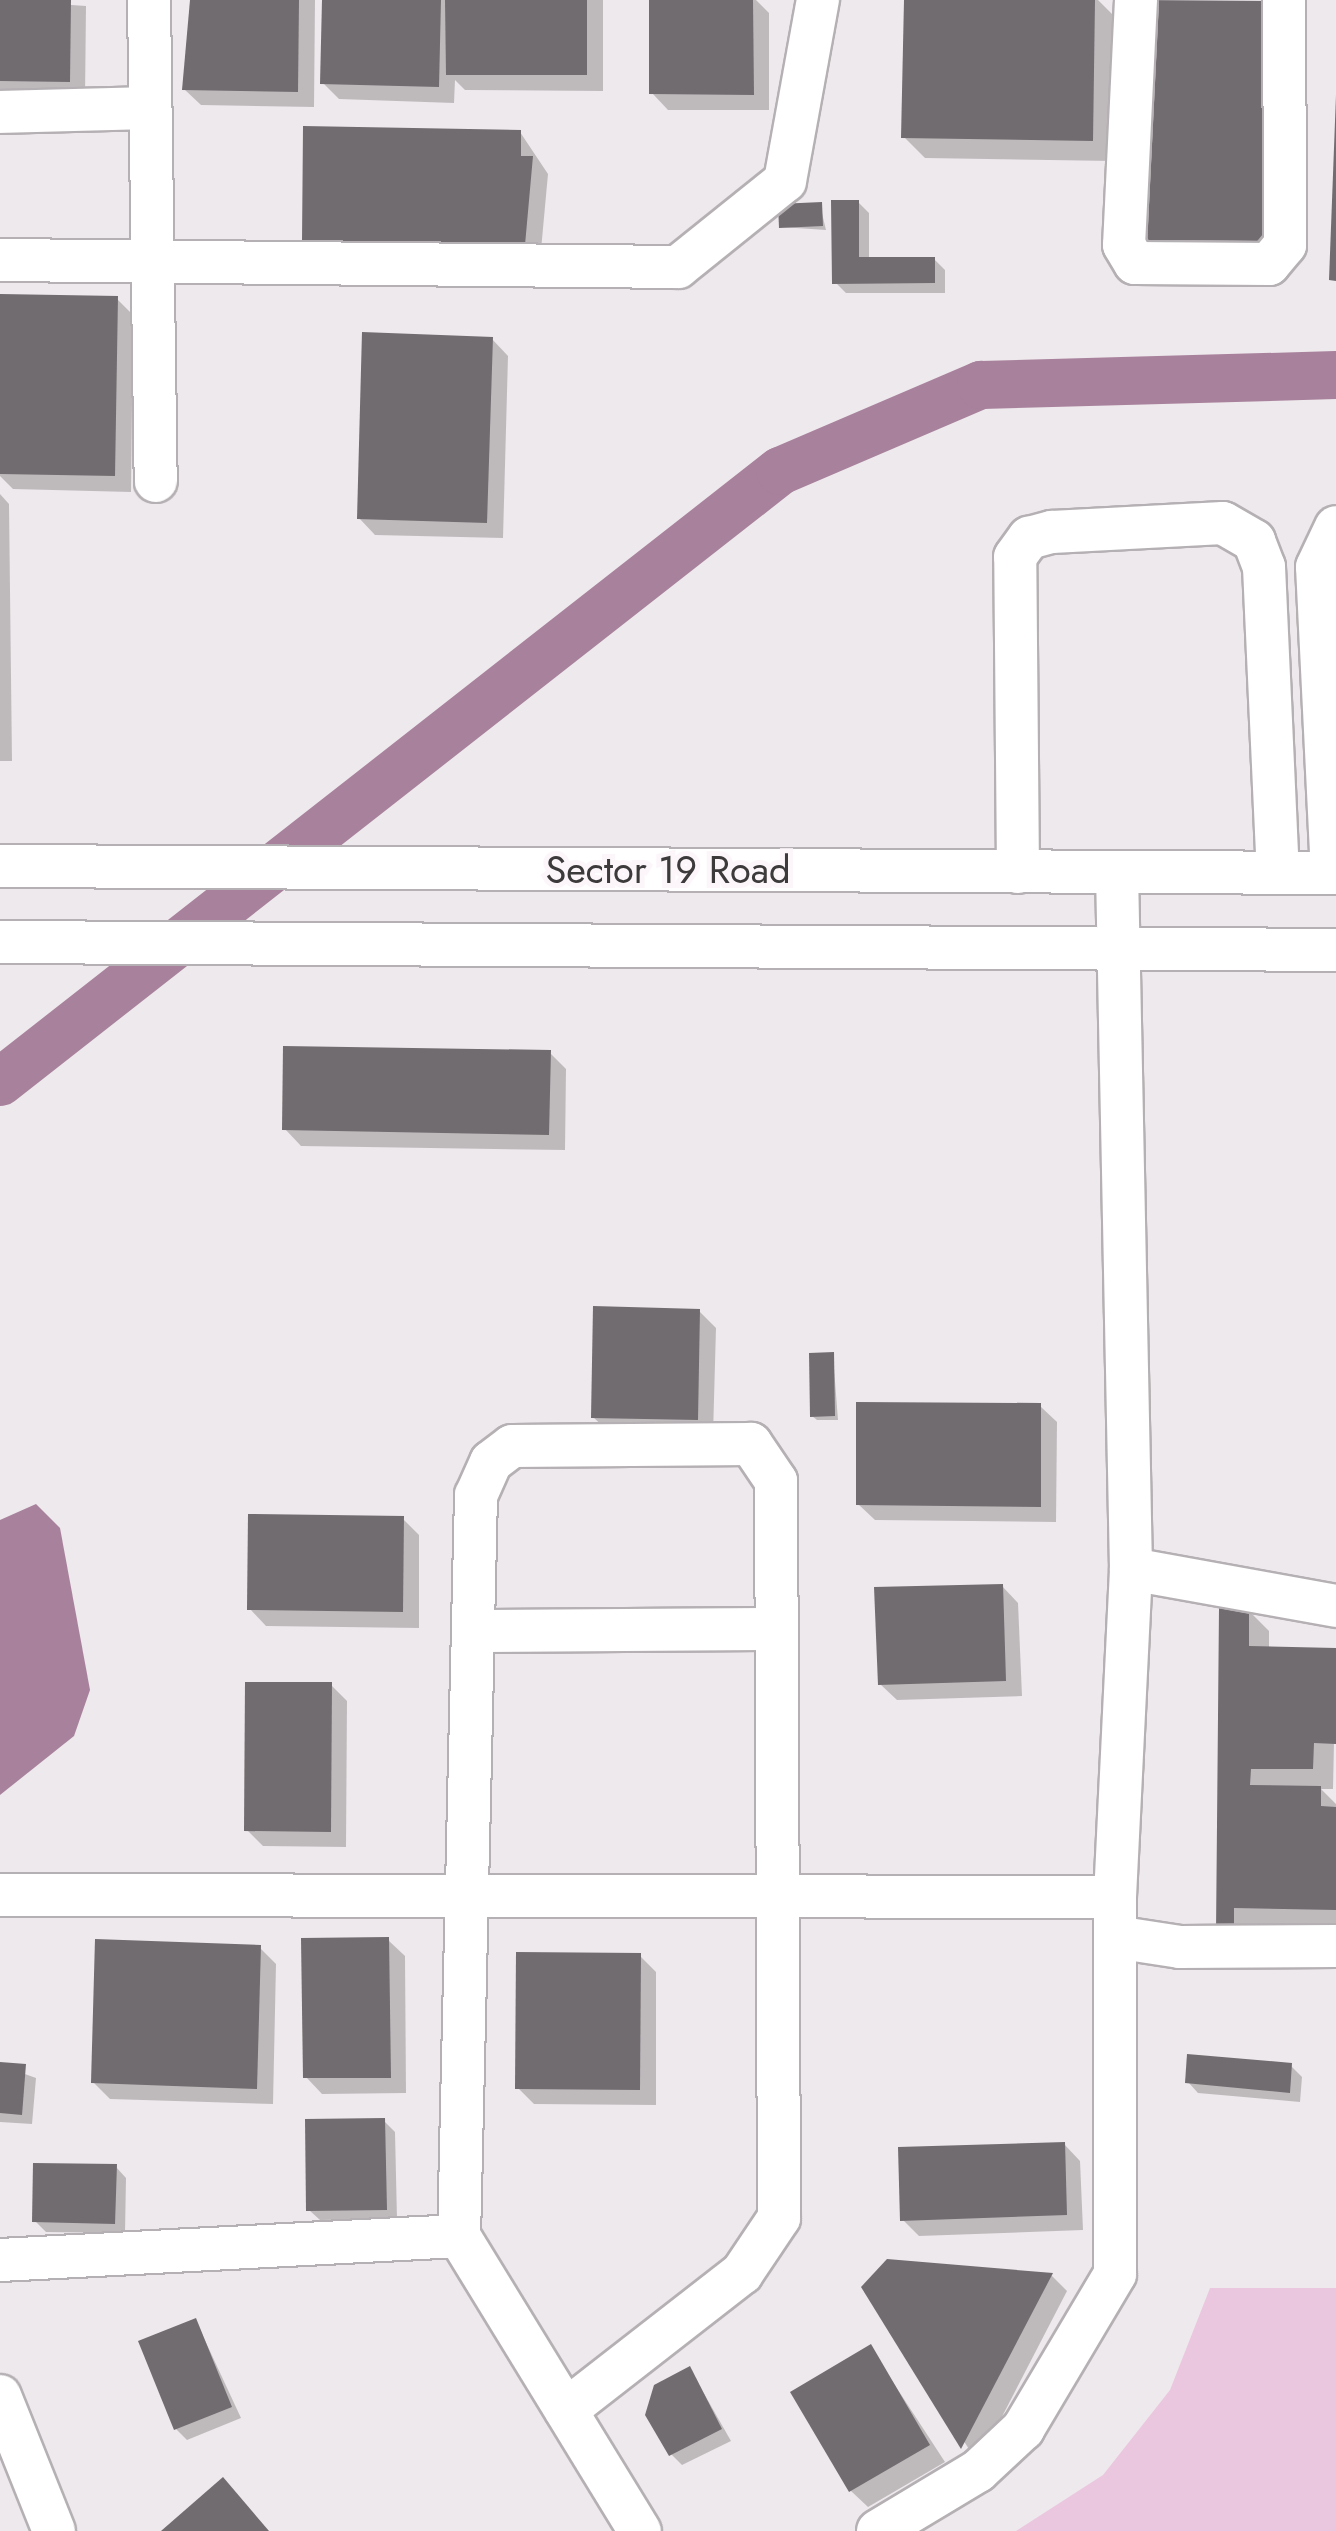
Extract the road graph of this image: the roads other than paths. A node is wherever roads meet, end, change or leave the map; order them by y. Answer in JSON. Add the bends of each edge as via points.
{"nodes":[{"id":1,"x":149,"y":0,"type":"edge"},
{"id":2,"x":818,"y":0,"type":"edge"},
{"id":3,"x":1136,"y":0,"type":"edge"},
{"id":4,"x":1284,"y":0,"type":"edge"},
{"id":5,"x":148,"y":108,"type":"junction"},
{"id":6,"x":0,"y":112,"type":"edge"},
{"id":7,"x":0,"y":260,"type":"edge"},
{"id":8,"x":147,"y":262,"type":"junction"},
{"id":9,"x":156,"y":481,"type":"dead end"},
{"id":10,"x":1336,"y":527,"type":"edge"},
{"id":11,"x":0,"y":866,"type":"edge"},
{"id":12,"x":1018,"y":872,"type":"junction"},
{"id":13,"x":1116,"y":872,"type":"junction"},
{"id":14,"x":1278,"y":872,"type":"junction"},
{"id":15,"x":1334,"y":873,"type":"edge"},
{"id":16,"x":0,"y":942,"type":"edge"},
{"id":17,"x":1116,"y":948,"type":"junction"},
{"id":18,"x":1336,"y":950,"type":"edge"},
{"id":19,"x":1131,"y":1568,"type":"junction"},
{"id":20,"x":1336,"y":1606,"type":"edge"},
{"id":21,"x":776,"y":1629,"type":"junction"},
{"id":22,"x":474,"y":1632,"type":"junction"},
{"id":23,"x":0,"y":1895,"type":"edge"},
{"id":24,"x":472,"y":1896,"type":"junction"},
{"id":25,"x":778,"y":1896,"type":"junction"},
{"id":26,"x":1115,"y":1917,"type":"junction"},
{"id":27,"x":1336,"y":1946,"type":"edge"},
{"id":28,"x":459,"y":2236,"type":"junction"},
{"id":29,"x":0,"y":2260,"type":"edge"},
{"id":30,"x":0,"y":2396,"type":"edge"},
{"id":31,"x":566,"y":2410,"type":"junction"},
{"id":32,"x":54,"y":2531,"type":"edge"},
{"id":33,"x":640,"y":2531,"type":"edge"},
{"id":34,"x":878,"y":2531,"type":"edge"}],
"edges":[{"from":1,"to":5,"type":"street"},
{"from":2,"to":8,"type":"street","via":[[785,181],[678,267]]},
{"from":3,"to":4,"type":"street","via":[[1124,245],[1134,263],[1250,264],[1268,264],[1285,245]]},
{"from":5,"to":6,"type":"street"},
{"from":5,"to":8,"type":"street"},
{"from":7,"to":8,"type":"street"},
{"from":8,"to":9,"type":"street"},
{"from":10,"to":15,"type":"street","via":[[1317,567]]},
{"from":11,"to":12,"type":"street","name":"Sector 19 Road"},
{"from":12,"to":13,"type":"street","name":"Sector 19 Road"},
{"from":12,"to":14,"type":"street","via":[[1015,558],[1029,538],[1052,532],[1223,523],[1254,541],[1264,566]]},
{"from":13,"to":14,"type":"street","name":"Sector 19 Road"},
{"from":13,"to":17,"type":"street"},
{"from":14,"to":15,"type":"street","name":"Sector 19 Road"},
{"from":16,"to":17,"type":"street","name":"Sector 19 Road"},
{"from":17,"to":18,"type":"street","name":"Sector 19 Road"},
{"from":17,"to":19,"type":"street"},
{"from":19,"to":20,"type":"street"},
{"from":19,"to":26,"type":"street"},
{"from":21,"to":22,"type":"street"},
{"from":21,"to":22,"type":"street","via":[[776,1481],[751,1444],[512,1446],[490,1462],[476,1496]]},
{"from":21,"to":25,"type":"street"},
{"from":22,"to":24,"type":"street"},
{"from":23,"to":24,"type":"street"},
{"from":24,"to":25,"type":"street"},
{"from":24,"to":28,"type":"street"},
{"from":25,"to":26,"type":"street"},
{"from":25,"to":31,"type":"street","via":[[779,2218],[768,2246]]},
{"from":26,"to":27,"type":"street","via":[[1180,1947]]},
{"from":26,"to":34,"type":"street","via":[[1115,2274],[1024,2429],[978,2471]]},
{"from":28,"to":29,"type":"street"},
{"from":28,"to":31,"type":"street"},
{"from":30,"to":32,"type":"street"},
{"from":31,"to":33,"type":"street"}]}
